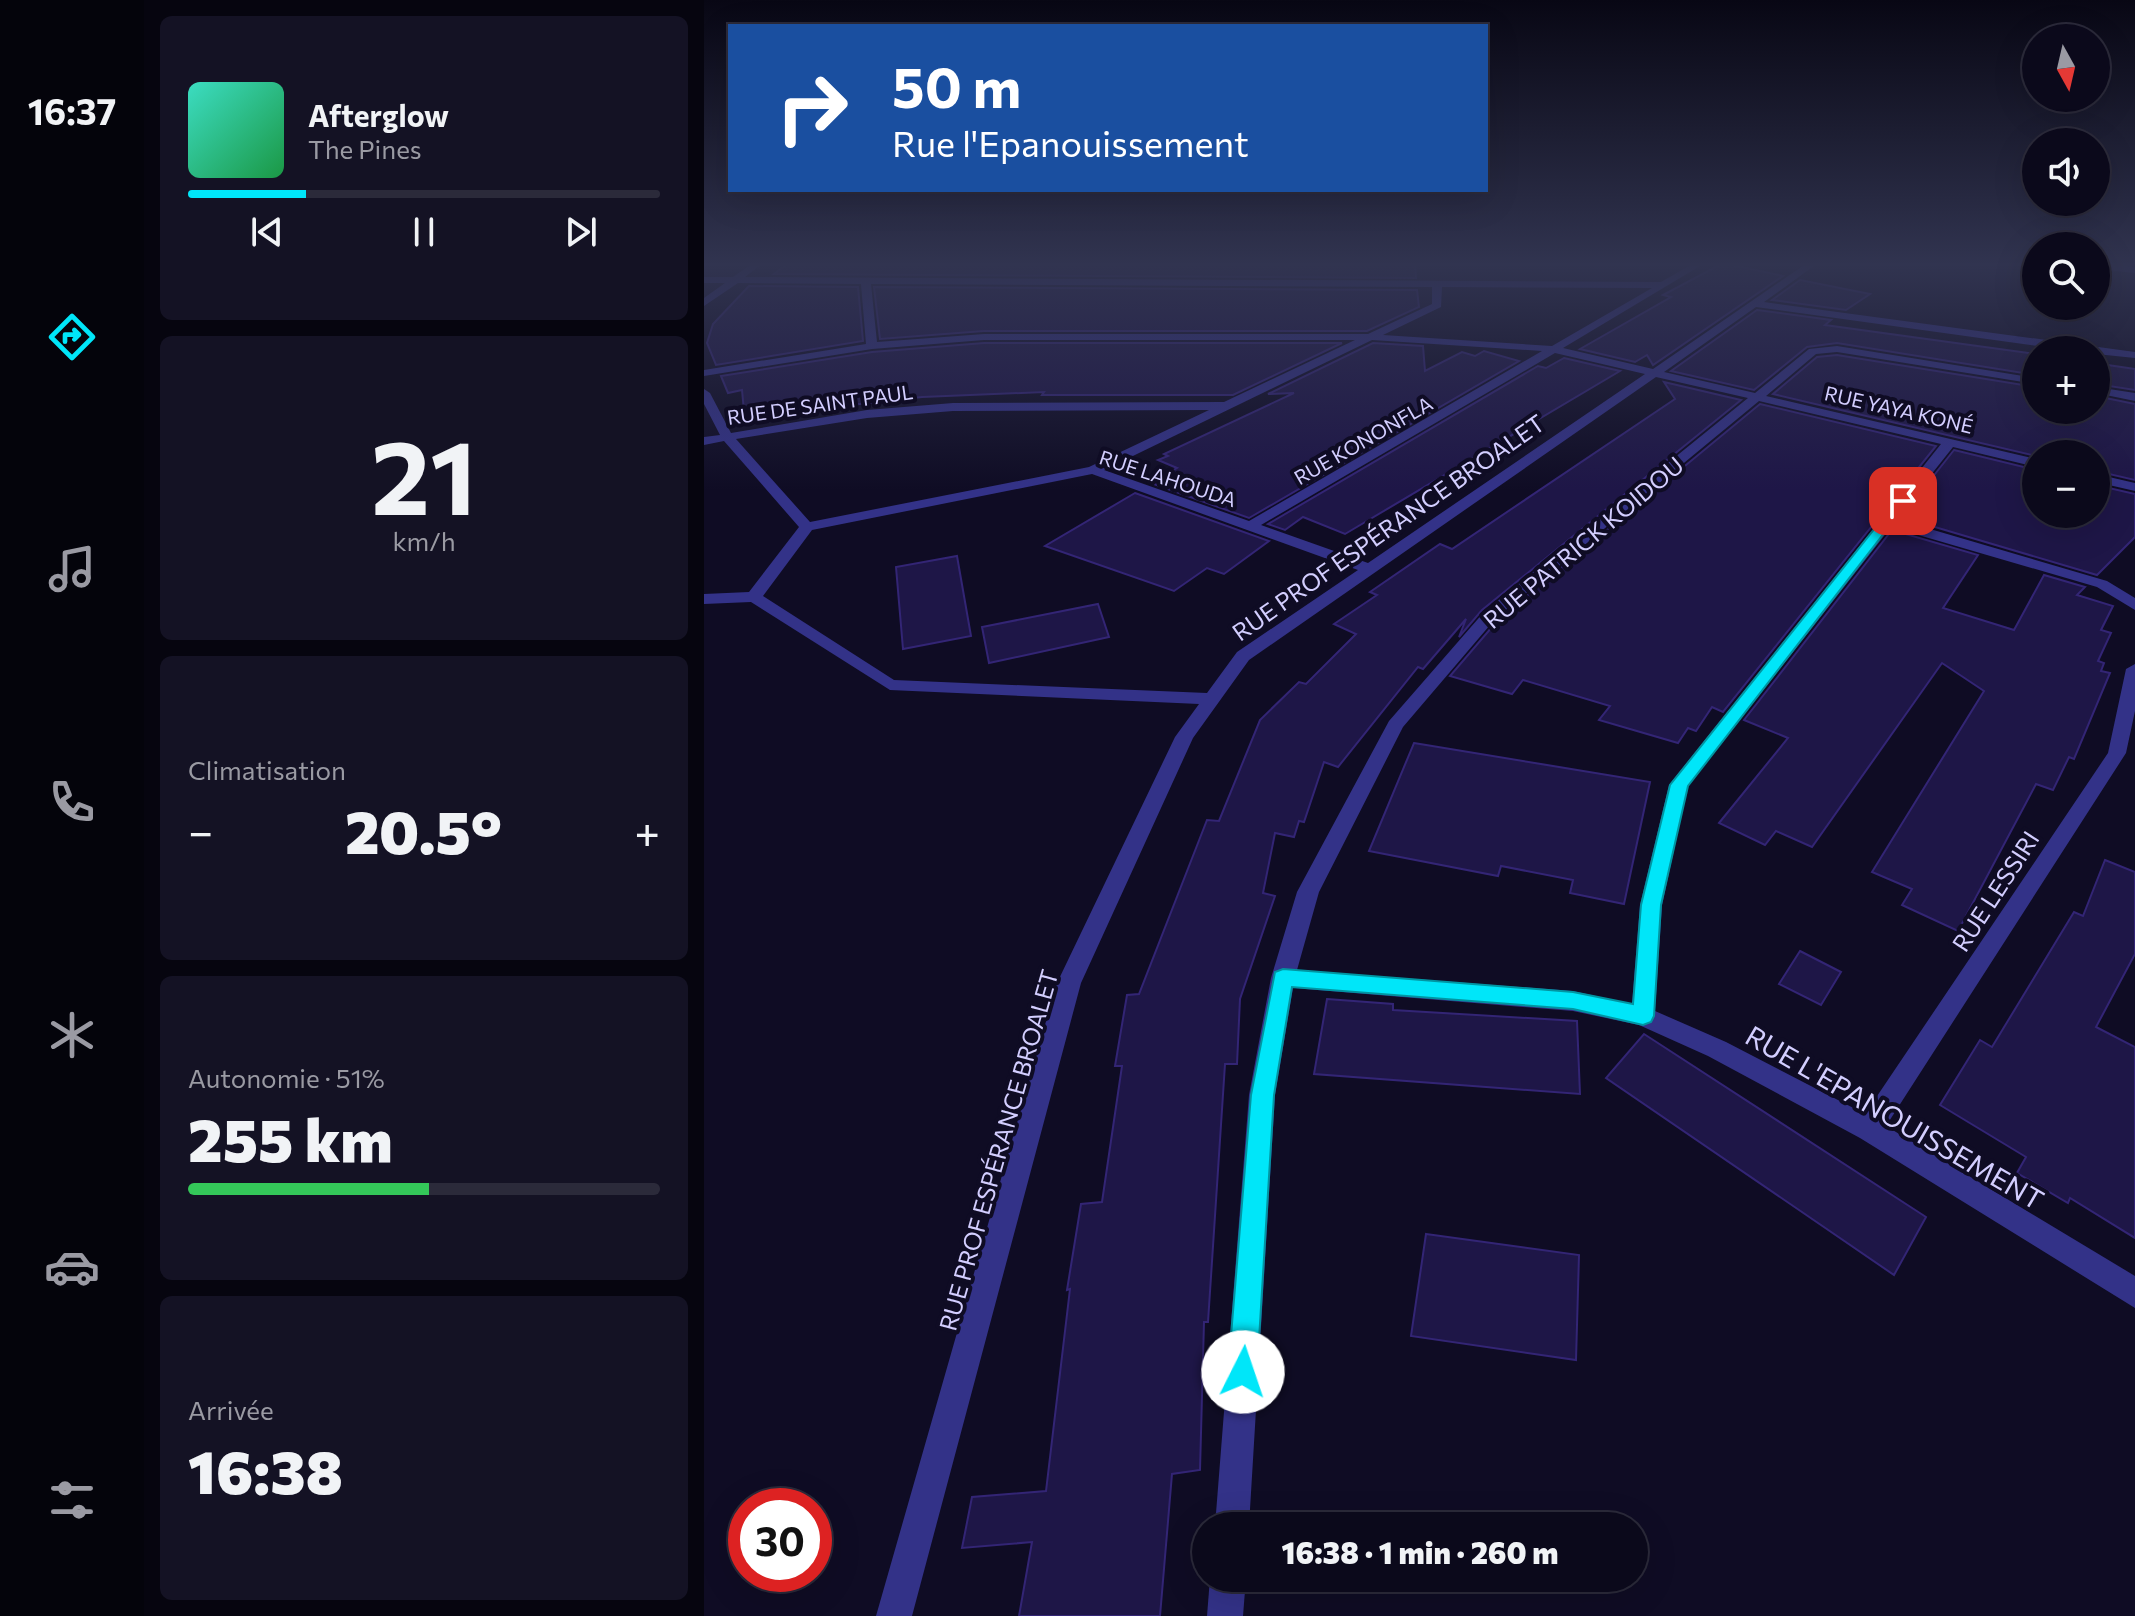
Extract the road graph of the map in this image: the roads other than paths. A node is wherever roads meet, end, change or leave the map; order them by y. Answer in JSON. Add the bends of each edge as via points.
{"nodes":[{"id":1,"x":871,"y":338,"type":"edge"},
{"id":2,"x":1000,"y":338,"type":"edge"},
{"id":3,"x":1366,"y":338,"type":"edge"},
{"id":4,"x":1391,"y":338,"type":"edge"},
{"id":5,"x":1572,"y":338,"type":"edge"},
{"id":6,"x":1706,"y":338,"type":"edge"},
{"id":7,"x":872,"y":346,"type":"junction"},
{"id":8,"x":1554,"y":349,"type":"junction"},
{"id":9,"x":2110,"y":352,"type":"edge"},
{"id":10,"x":2135,"y":355,"type":"edge"},
{"id":11,"x":1658,"y":372,"type":"junction"},
{"id":12,"x":704,"y":373,"type":"edge"},
{"id":13,"x":2022,"y":379,"type":"edge"},
{"id":14,"x":704,"y":393,"type":"edge"},
{"id":15,"x":2110,"y":393,"type":"edge"},
{"id":16,"x":1758,"y":396,"type":"junction"},
{"id":17,"x":2135,"y":397,"type":"edge"},
{"id":18,"x":1230,"y":406,"type":"junction"},
{"id":19,"x":727,"y":437,"type":"junction"},
{"id":20,"x":704,"y":441,"type":"edge"},
{"id":21,"x":1950,"y":442,"type":"junction"},
{"id":22,"x":2022,"y":460,"type":"edge"},
{"id":23,"x":1093,"y":470,"type":"junction"},
{"id":24,"x":2110,"y":481,"type":"edge"},
{"id":25,"x":2135,"y":487,"type":"edge"},
{"id":26,"x":1887,"y":521,"type":"junction"},
{"id":27,"x":1250,"y":526,"type":"junction"},
{"id":28,"x":807,"y":527,"type":"junction"},
{"id":29,"x":1370,"y":569,"type":"junction"},
{"id":30,"x":754,"y":597,"type":"junction"},
{"id":31,"x":704,"y":599,"type":"edge"},
{"id":32,"x":2135,"y":605,"type":"edge"},
{"id":33,"x":2135,"y":669,"type":"edge"},
{"id":34,"x":1212,"y":699,"type":"junction"},
{"id":35,"x":1283,"y":978,"type":"junction"},
{"id":36,"x":1643,"y":1016,"type":"junction"},
{"id":37,"x":1869,"y":1130,"type":"junction"},
{"id":38,"x":2135,"y":1293,"type":"edge"},
{"id":39,"x":1233,"y":1512,"type":"edge"},
{"id":40,"x":1227,"y":1592,"type":"edge"},
{"id":41,"x":894,"y":1616,"type":"edge"},
{"id":42,"x":1225,"y":1616,"type":"edge"}],
"edges":[{"from":1,"to":7,"type":"street"},
{"from":2,"to":7,"type":"street","name":"RUE YAYA KONÉ"},
{"from":3,"to":18,"type":"street"},
{"from":4,"to":8,"type":"street","name":"RUE YAYA KONÉ"},
{"from":5,"to":8,"type":"street","name":"RUE KONONFLA"},
{"from":6,"to":11,"type":"street","name":"RUE PROF ESPÉRANCE BROALET"},
{"from":7,"to":12,"type":"street","name":"RUE YAYA KONÉ"},
{"from":8,"to":11,"type":"street","name":"RUE YAYA KONÉ"},
{"from":8,"to":27,"type":"street","name":"RUE KONONFLA"},
{"from":9,"to":10,"type":"street"},
{"from":11,"to":16,"type":"street","name":"RUE YAYA KONÉ"},
{"from":11,"to":29,"type":"street","name":"RUE PROF ESPÉRANCE BROALET"},
{"from":13,"to":16,"type":"street","name":"RUE PATRICK KOIDOU","via":[[1825,349],[1813,351]]},
{"from":14,"to":19,"type":"street"},
{"from":15,"to":17,"type":"street"},
{"from":16,"to":21,"type":"street","name":"RUE YAYA KONÉ"},
{"from":16,"to":35,"type":"street","name":"RUE PATRICK KOIDOU","via":[[1490,615],[1395,725],[1308,892]]},
{"from":18,"to":19,"type":"street","name":"RUE DE SAINT PAUL","via":[[953,407],[867,414]]},
{"from":18,"to":23,"type":"street"},
{"from":19,"to":20,"type":"street","name":"RUE DE SAINT PAUL"},
{"from":19,"to":28,"type":"street"},
{"from":21,"to":22,"type":"street","name":"RUE YAYA KONÉ"},
{"from":21,"to":26,"type":"street"},
{"from":23,"to":27,"type":"street","name":"RUE LAHOUDA"},
{"from":23,"to":28,"type":"street","name":"RUE LAHOUDA"},
{"from":24,"to":25,"type":"street"},
{"from":26,"to":32,"type":"street","via":[[2102,584]]},
{"from":26,"to":36,"type":"street","via":[[1679,785],[1651,905]]},
{"from":27,"to":29,"type":"street","name":"RUE LAHOUDA"},
{"from":28,"to":30,"type":"street"},
{"from":29,"to":34,"type":"street","name":"RUE PROF ESPÉRANCE BROALET","via":[[1243,656]]},
{"from":30,"to":31,"type":"street"},
{"from":30,"to":34,"type":"street","via":[[890,685]]},
{"from":33,"to":37,"type":"street","name":"RUE LESSIRI","via":[[2117,753]]},
{"from":34,"to":41,"type":"street","name":"RUE PROF ESPÉRANCE BROALET","via":[[1184,737],[1069,983]]},
{"from":35,"to":36,"type":"street","name":"RUE L'EPANOUISSEMENT","via":[[1573,1001]]},
{"from":35,"to":39,"type":"street","name":"RUE PATRICK KOIDOU","via":[[1262,1095]]},
{"from":36,"to":37,"type":"street","name":"RUE L'EPANOUISSEMENT"},
{"from":37,"to":38,"type":"street","name":"RUE L'EPANOUISSEMENT"},
{"from":40,"to":42,"type":"street"}]}
